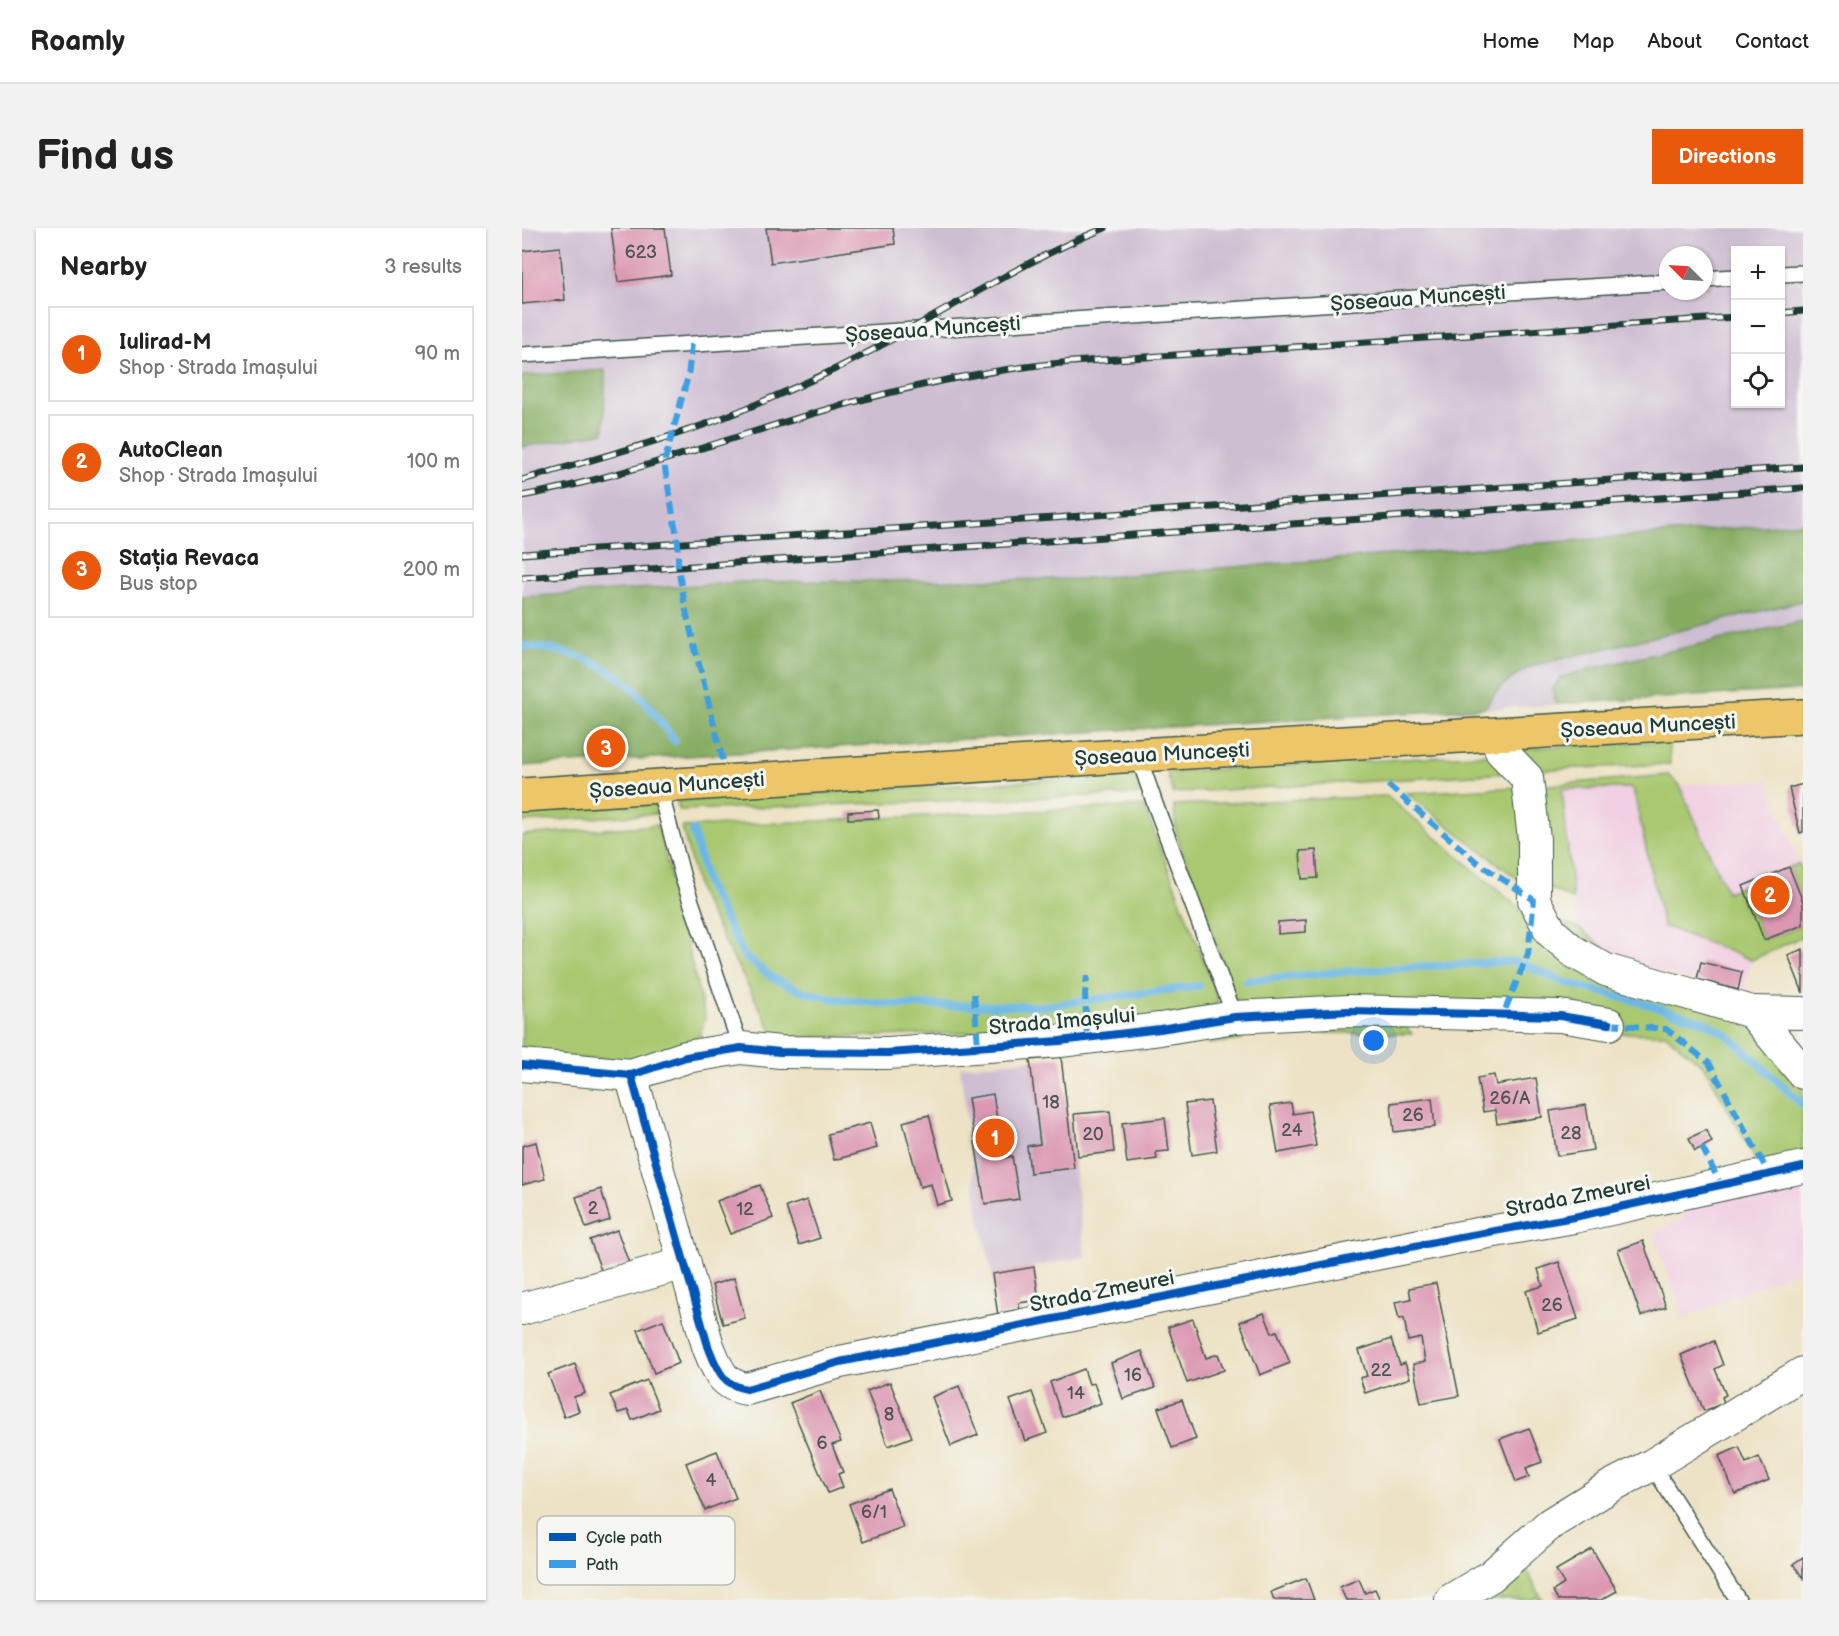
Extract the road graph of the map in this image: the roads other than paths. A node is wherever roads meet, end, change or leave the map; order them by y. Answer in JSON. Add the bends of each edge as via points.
{"nodes":[{"id":1,"x":1803,"y":273,"type":"edge"},
{"id":2,"x":1785,"y":274,"type":"edge"},
{"id":3,"x":1731,"y":277,"type":"edge"},
{"id":4,"x":1713,"y":278,"type":"edge"},
{"id":5,"x":1659,"y":283,"type":"edge"},
{"id":6,"x":522,"y":355,"type":"edge"},
{"id":7,"x":1803,"y":716,"type":"edge"},
{"id":8,"x":1497,"y":735,"type":"junction"},
{"id":9,"x":1138,"y":755,"type":"junction"},
{"id":10,"x":659,"y":787,"type":"junction"},
{"id":11,"x":522,"y":795,"type":"edge"},
{"id":12,"x":1752,"y":1012,"type":"junction"},
{"id":13,"x":1803,"y":1013,"type":"edge"},
{"id":14,"x":1235,"y":1017,"type":"junction"},
{"id":15,"x":1609,"y":1024,"type":"dead end"},
{"id":16,"x":741,"y":1048,"type":"junction"},
{"id":17,"x":522,"y":1065,"type":"edge"},
{"id":18,"x":1803,"y":1073,"type":"edge"},
{"id":19,"x":631,"y":1075,"type":"junction"},
{"id":20,"x":1803,"y":1167,"type":"edge"},
{"id":21,"x":685,"y":1263,"type":"junction"},
{"id":22,"x":522,"y":1309,"type":"edge"},
{"id":23,"x":1803,"y":1373,"type":"edge"},
{"id":24,"x":1652,"y":1465,"type":"junction"},
{"id":25,"x":1451,"y":1600,"type":"edge"},
{"id":26,"x":1738,"y":1600,"type":"edge"}],
"edges":[{"from":1,"to":2,"type":"lane"},
{"from":3,"to":4,"type":"lane"},
{"from":5,"to":6,"type":"lane","name":"Șoseaua Muncești"},
{"from":7,"to":8,"type":"main road","name":"Șoseaua Muncești"},
{"from":8,"to":9,"type":"main road","name":"Șoseaua Muncești"},
{"from":8,"to":12,"type":"street","via":[[1501,751],[1527,778],[1534,839],[1534,900],[1551,932],[1574,952],[1606,970]]},
{"from":9,"to":10,"type":"main road","name":"Șoseaua Muncești"},
{"from":9,"to":14,"type":"lane"},
{"from":10,"to":11,"type":"main road","name":"Șoseaua Muncești"},
{"from":10,"to":16,"type":"lane","via":[[683,878]]},
{"from":12,"to":13,"type":"street"},
{"from":12,"to":18,"type":"street"},
{"from":14,"to":15,"type":"street","name":"Strada Imașului","via":[[1348,1011],[1560,1016]]},
{"from":14,"to":16,"type":"street","name":"Strada Imașului","via":[[1060,1041],[888,1053]]},
{"from":16,"to":19,"type":"street","name":"Strada Imașului","via":[[686,1057]]},
{"from":17,"to":19,"type":"street","name":"Strada Imașului"},
{"from":19,"to":21,"type":"street","name":"Strada Zmeurei"},
{"from":20,"to":21,"type":"street","name":"Strada Zmeurei","via":[[1574,1217],[840,1362],[747,1389],[726,1381],[717,1368]]},
{"from":21,"to":22,"type":"street"},
{"from":23,"to":24,"type":"street"},
{"from":24,"to":25,"type":"street","via":[[1550,1524],[1491,1575]]},
{"from":24,"to":26,"type":"lane"}]}
